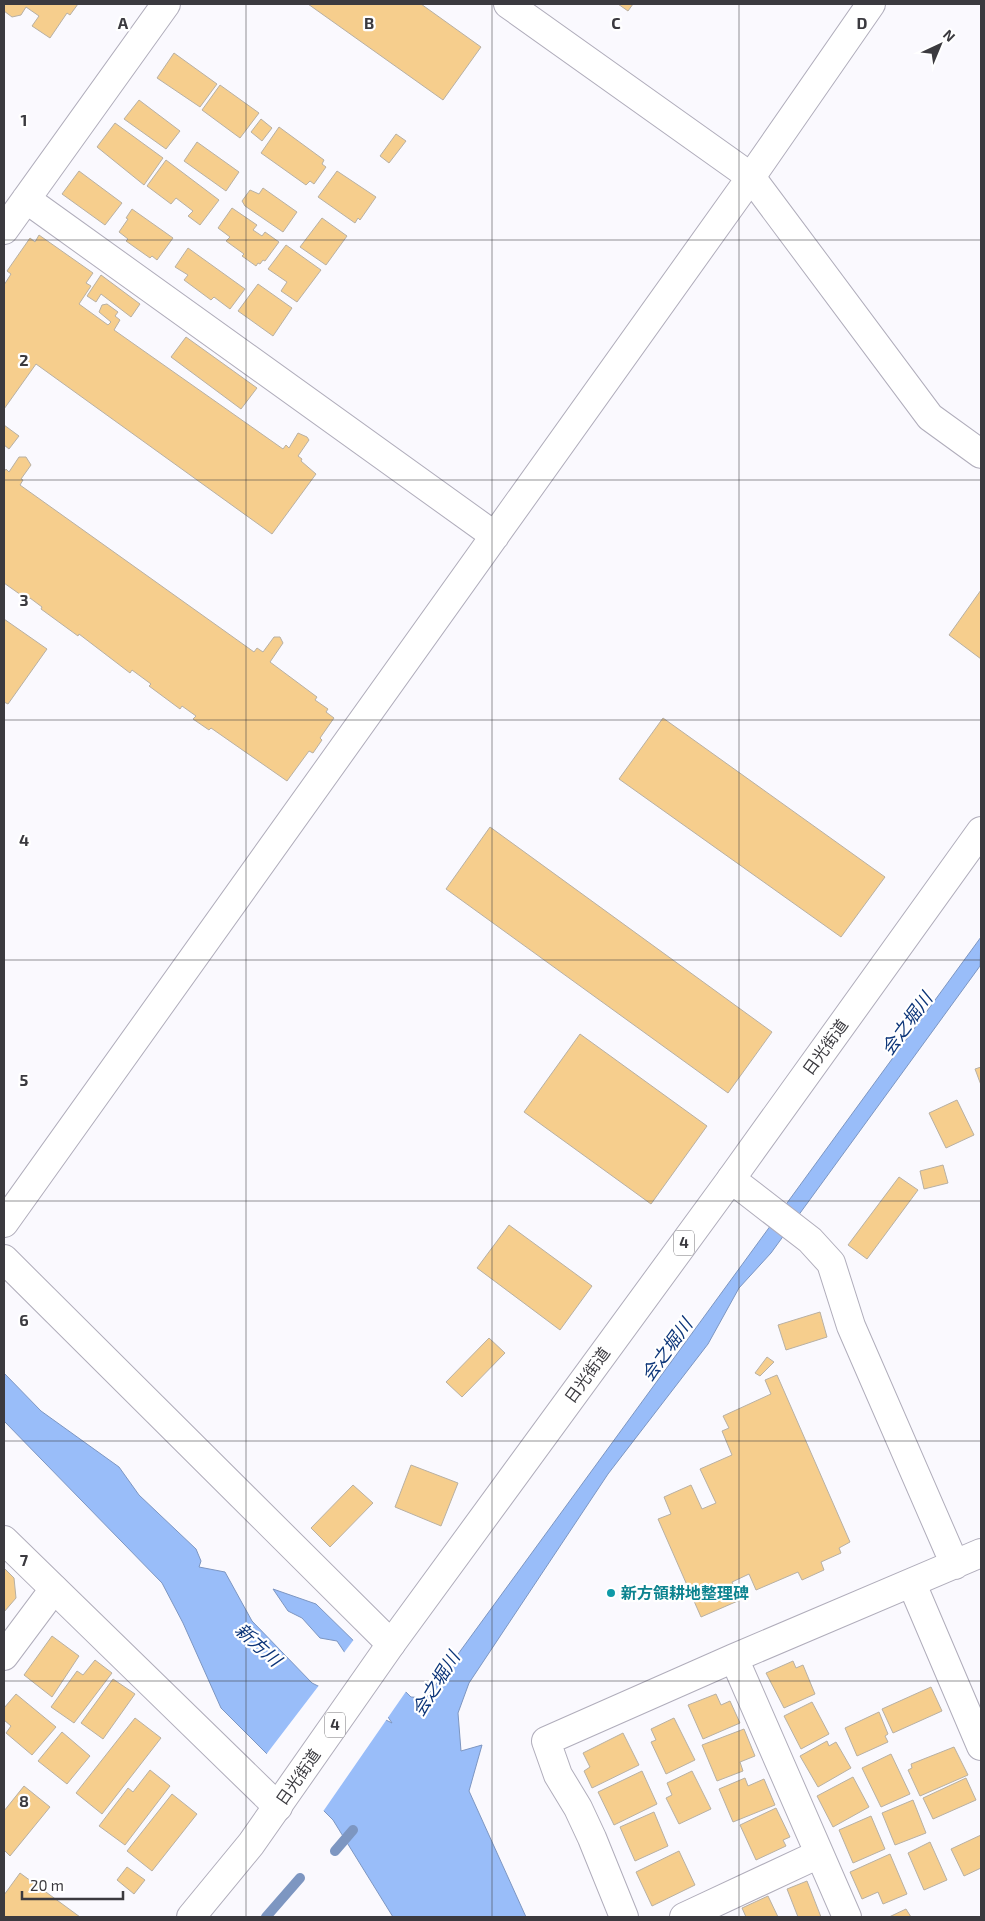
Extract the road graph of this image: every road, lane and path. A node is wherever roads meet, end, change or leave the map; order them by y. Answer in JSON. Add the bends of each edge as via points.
{"nodes":[{"id":1,"x":166,"y":4,"type":"edge"},
{"id":2,"x":508,"y":4,"type":"edge"},
{"id":3,"x":871,"y":4,"type":"edge"},
{"id":4,"x":751,"y":177,"type":"junction"},
{"id":5,"x":26,"y":199,"type":"junction"},
{"id":6,"x":4,"y":230,"type":"edge"},
{"id":7,"x":981,"y":454,"type":"edge"},
{"id":8,"x":495,"y":536,"type":"junction"},
{"id":9,"x":981,"y":831,"type":"edge"},
{"id":10,"x":731,"y":1179,"type":"junction"},
{"id":11,"x":4,"y":1223,"type":"edge"},
{"id":12,"x":4,"y":1260,"type":"edge"},
{"id":13,"x":4,"y":1540,"type":"edge"},
{"id":14,"x":981,"y":1553,"type":"edge"},
{"id":15,"x":955,"y":1565,"type":"junction"},
{"id":16,"x":912,"y":1584,"type":"junction"},
{"id":17,"x":54,"y":1590,"type":"junction"},
{"id":18,"x":387,"y":1649,"type":"junction"},
{"id":19,"x":4,"y":1656,"type":"edge"},
{"id":20,"x":734,"y":1658,"type":"junction"},
{"id":21,"x":981,"y":1746,"type":"edge"},
{"id":22,"x":281,"y":1801,"type":"junction"},
{"id":23,"x":819,"y":1854,"type":"junction"},
{"id":24,"x":191,"y":1917,"type":"edge"},
{"id":25,"x":624,"y":1917,"type":"edge"},
{"id":26,"x":684,"y":1917,"type":"edge"},
{"id":27,"x":848,"y":1917,"type":"edge"}],
"edges":[{"from":1,"to":5,"type":"main road"},
{"from":2,"to":4,"type":"main road"},
{"from":3,"to":4,"type":"main road"},
{"from":4,"to":7,"type":"main road","via":[[930,417]]},
{"from":4,"to":8,"type":"main road"},
{"from":5,"to":6,"type":"main road"},
{"from":5,"to":8,"type":"main road"},
{"from":8,"to":11,"type":"main road"},
{"from":9,"to":10,"type":"main road","name":"日光街道","number":"4"},
{"from":10,"to":15,"type":"main road","via":[[810,1240],[830,1263],[851,1326]]},
{"from":10,"to":18,"type":"main road","name":"日光街道","number":"4"},
{"from":12,"to":18,"type":"main road"},
{"from":13,"to":17,"type":"main road"},
{"from":14,"to":15,"type":"main road"},
{"from":15,"to":16,"type":"main road"},
{"from":16,"to":20,"type":"main road"},
{"from":16,"to":21,"type":"main road"},
{"from":17,"to":19,"type":"main road"},
{"from":17,"to":22,"type":"main road"},
{"from":18,"to":22,"type":"main road","name":"日光街道","number":"4"},
{"from":20,"to":23,"type":"main road"},
{"from":20,"to":25,"type":"main road","via":[[546,1741],[558,1776],[578,1808]]},
{"from":22,"to":24,"type":"main road","name":"日光街道","number":"4","via":[[251,1844]]},
{"from":23,"to":26,"type":"main road"},
{"from":23,"to":27,"type":"main road"}]}
